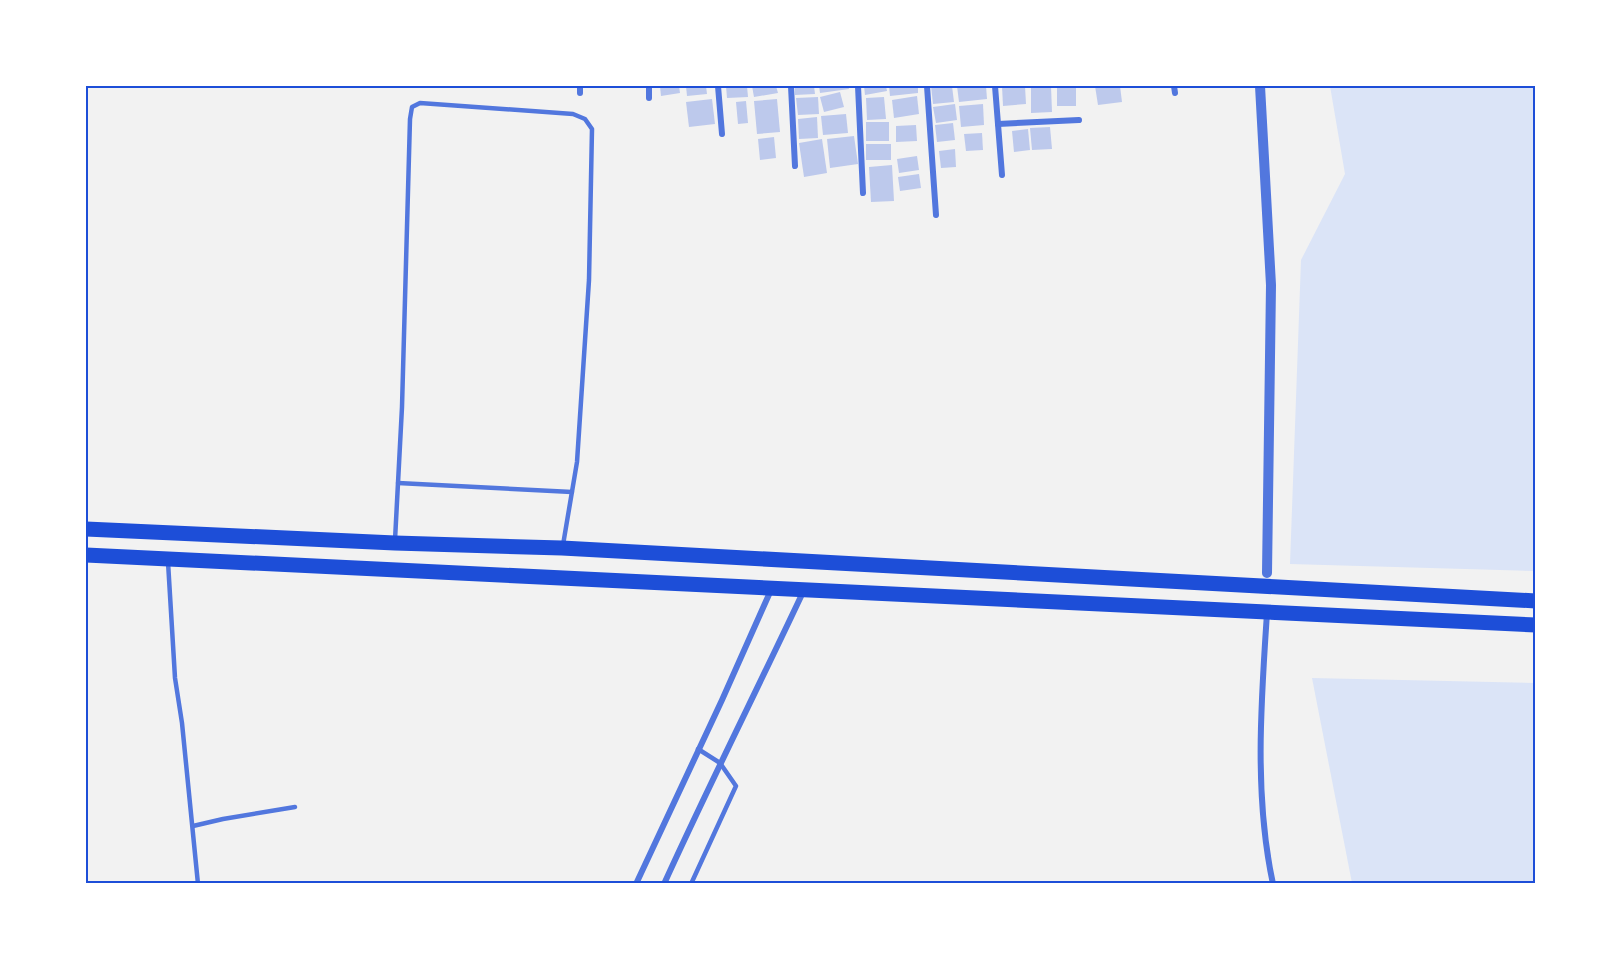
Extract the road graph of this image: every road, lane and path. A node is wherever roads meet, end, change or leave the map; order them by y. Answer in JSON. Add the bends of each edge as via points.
{"nodes":[{"id":1,"x":649,"y":86,"type":"edge"},
{"id":2,"x":718,"y":86,"type":"edge"},
{"id":3,"x":791,"y":86,"type":"edge"},
{"id":4,"x":858,"y":86,"type":"edge"},
{"id":5,"x":927,"y":86,"type":"edge"},
{"id":6,"x":995,"y":86,"type":"edge"},
{"id":7,"x":1260,"y":86,"type":"edge"},
{"id":8,"x":650,"y":98,"type":"dead end"},
{"id":9,"x":1078,"y":120,"type":"dead end"},
{"id":10,"x":998,"y":124,"type":"junction"},
{"id":11,"x":722,"y":134,"type":"dead end"},
{"id":12,"x":795,"y":166,"type":"dead end"},
{"id":13,"x":1002,"y":175,"type":"dead end"},
{"id":14,"x":863,"y":193,"type":"dead end"},
{"id":15,"x":936,"y":215,"type":"dead end"},
{"id":16,"x":398,"y":483,"type":"junction"},
{"id":17,"x":572,"y":492,"type":"junction"},
{"id":18,"x":86,"y":529,"type":"edge"},
{"id":19,"x":395,"y":543,"type":"junction"},
{"id":20,"x":562,"y":548,"type":"junction"},
{"id":21,"x":86,"y":555,"type":"edge"},
{"id":22,"x":168,"y":559,"type":"junction"},
{"id":23,"x":1268,"y":580,"type":"junction"},
{"id":24,"x":772,"y":588,"type":"junction"},
{"id":25,"x":804,"y":589,"type":"junction"},
{"id":26,"x":1528,"y":601,"type":"edge"},
{"id":27,"x":1267,"y":612,"type":"junction"},
{"id":28,"x":1528,"y":625,"type":"edge"},
{"id":29,"x":698,"y":749,"type":"junction"},
{"id":30,"x":720,"y":763,"type":"junction"},
{"id":31,"x":295,"y":807,"type":"dead end"},
{"id":32,"x":193,"y":826,"type":"junction"},
{"id":33,"x":198,"y":884,"type":"edge"},
{"id":34,"x":636,"y":884,"type":"edge"},
{"id":35,"x":664,"y":884,"type":"edge"},
{"id":36,"x":691,"y":884,"type":"edge"},
{"id":37,"x":1273,"y":884,"type":"edge"}],
"edges":[{"from":1,"to":8,"type":"street"},
{"from":2,"to":11,"type":"street"},
{"from":3,"to":12,"type":"street"},
{"from":4,"to":14,"type":"street"},
{"from":5,"to":15,"type":"street"},
{"from":6,"to":10,"type":"street"},
{"from":7,"to":23,"type":"street","via":[[1271,285]]},
{"from":9,"to":10,"type":"street"},
{"from":10,"to":13,"type":"street"},
{"from":16,"to":17,"type":"lane"},
{"from":16,"to":17,"type":"lane","via":[[410,119],[412,108],[420,103],[573,114],[590,124],[589,280]]},
{"from":16,"to":19,"type":"lane"},
{"from":17,"to":20,"type":"lane"},
{"from":18,"to":19,"type":"highway"},
{"from":19,"to":20,"type":"highway"},
{"from":20,"to":23,"type":"highway"},
{"from":21,"to":22,"type":"highway"},
{"from":22,"to":24,"type":"highway"},
{"from":22,"to":32,"type":"lane","via":[[176,678]]},
{"from":23,"to":26,"type":"highway"},
{"from":24,"to":25,"type":"highway"},
{"from":24,"to":29,"type":"street"},
{"from":25,"to":27,"type":"highway"},
{"from":25,"to":30,"type":"street"},
{"from":26,"to":28,"type":"highway"},
{"from":27,"to":28,"type":"highway"},
{"from":27,"to":37,"type":"street","via":[[1262,802],[1265,847]]},
{"from":29,"to":30,"type":"lane"},
{"from":29,"to":34,"type":"street"},
{"from":30,"to":35,"type":"street"},
{"from":30,"to":36,"type":"lane","via":[[735,789]]},
{"from":31,"to":32,"type":"lane"},
{"from":32,"to":33,"type":"lane"}]}
